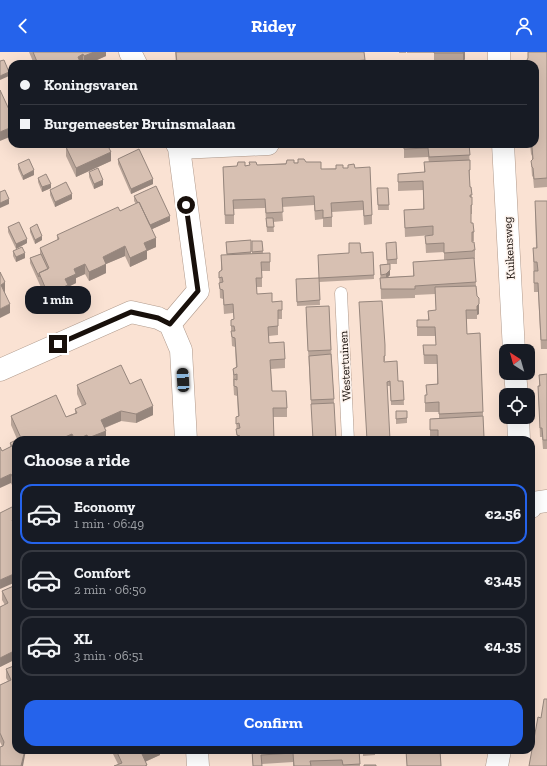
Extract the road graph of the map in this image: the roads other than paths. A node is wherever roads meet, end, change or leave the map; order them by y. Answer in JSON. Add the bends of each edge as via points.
{"nodes":[{"id":1,"x":178,"y":148,"type":"edge"},
{"id":2,"x":504,"y":148,"type":"edge"},
{"id":3,"x":341,"y":293,"type":"dead end"},
{"id":4,"x":170,"y":324,"type":"junction"},
{"id":5,"x":514,"y":344,"type":"edge"},
{"id":6,"x":0,"y":370,"type":"edge"},
{"id":7,"x":518,"y":424,"type":"edge"},
{"id":8,"x":186,"y":436,"type":"edge"},
{"id":9,"x":348,"y":436,"type":"edge"},
{"id":10,"x":519,"y":436,"type":"edge"},
{"id":11,"x":197,"y":754,"type":"edge"},
{"id":12,"x":499,"y":754,"type":"edge"},
{"id":13,"x":198,"y":766,"type":"edge"},
{"id":14,"x":497,"y":766,"type":"edge"}],
"edges":[{"from":1,"to":4,"type":"street","via":[[198,291]]},
{"from":2,"to":5,"type":"street","name":"Kuikensweg"},
{"from":3,"to":9,"type":"lane","name":"Westertuinen"},
{"from":4,"to":6,"type":"street","via":[[158,318],[131,312]]},
{"from":4,"to":8,"type":"street","via":[[181,350]]},
{"from":7,"to":10,"type":"street"},
{"from":11,"to":13,"type":"street"},
{"from":12,"to":14,"type":"street"}]}
